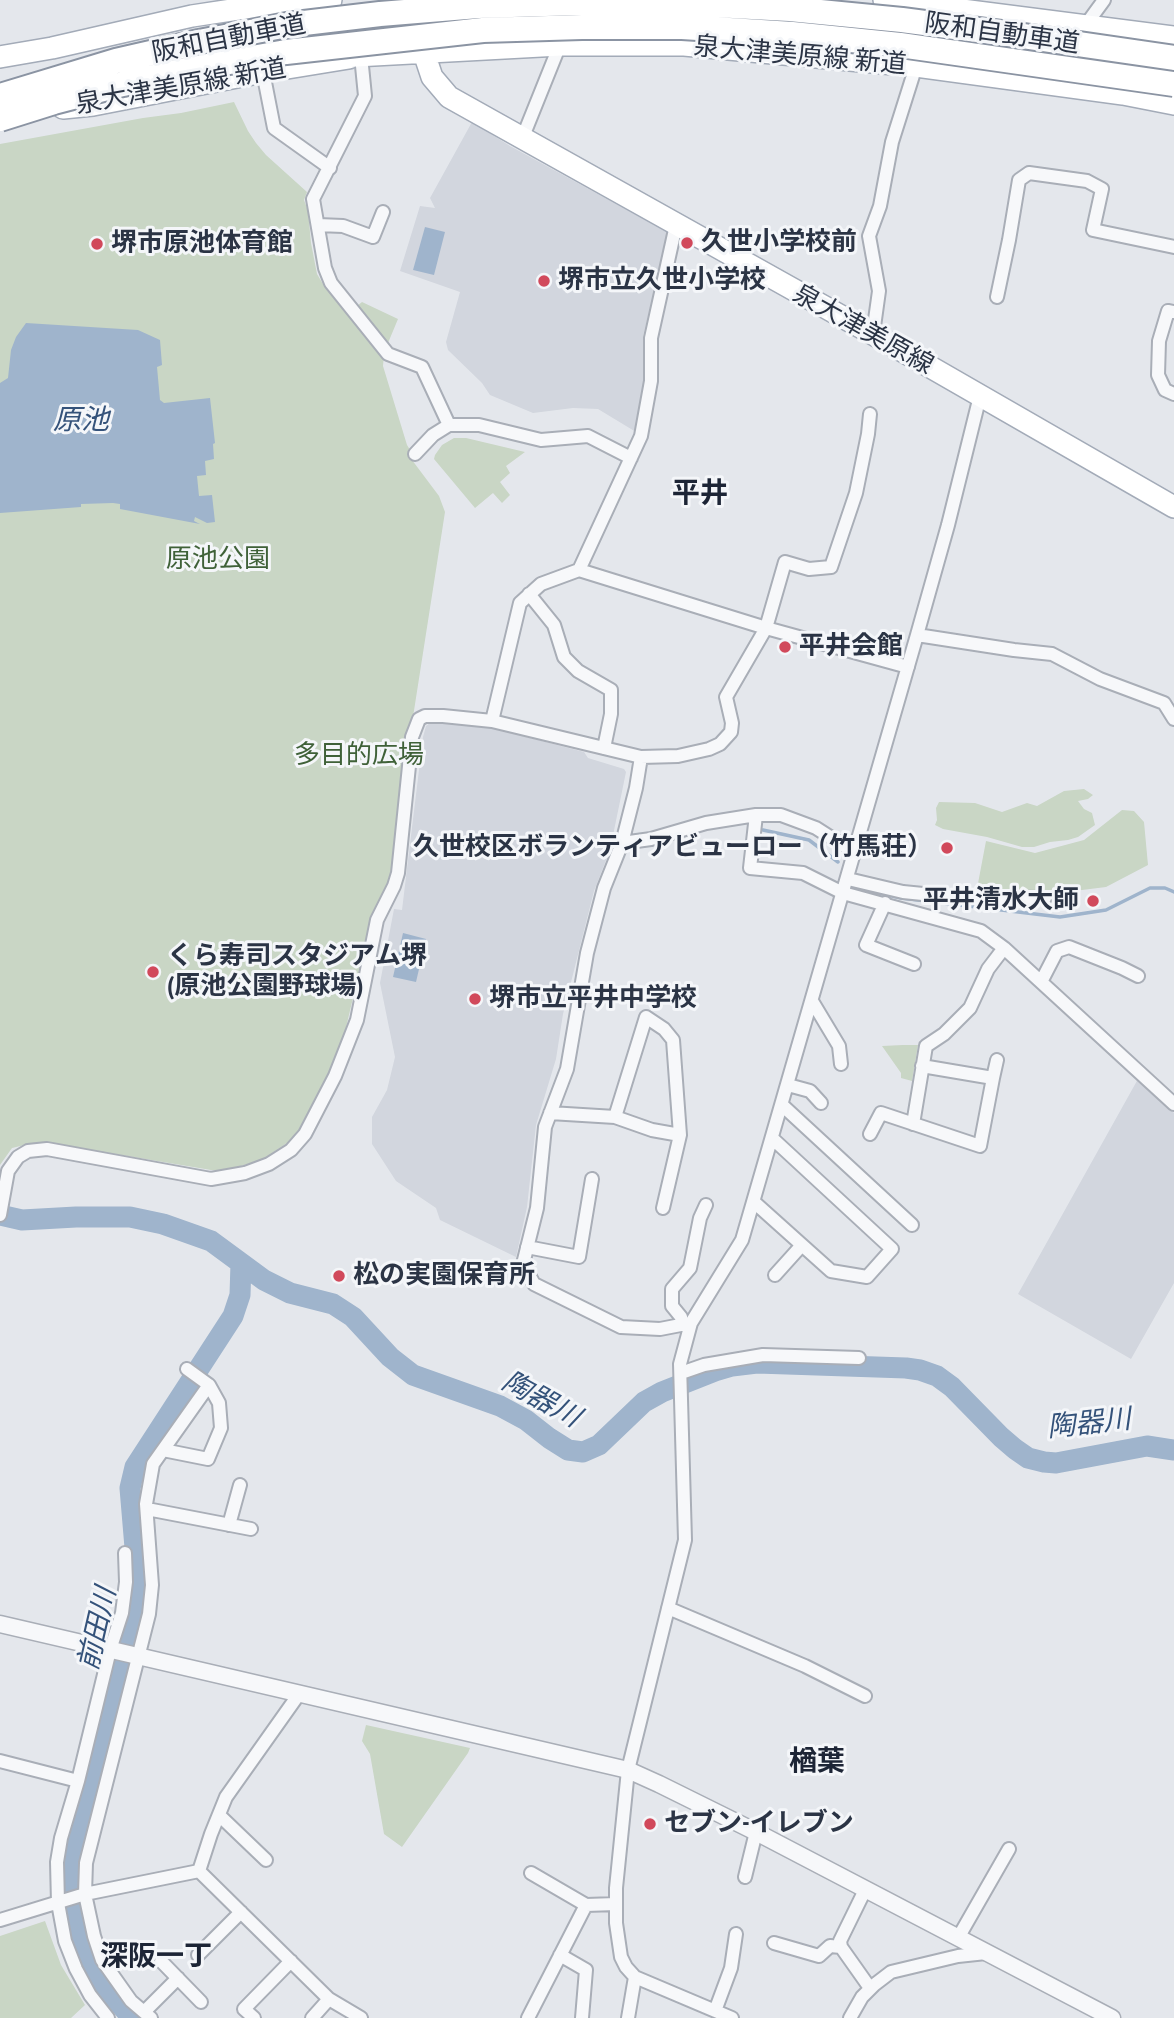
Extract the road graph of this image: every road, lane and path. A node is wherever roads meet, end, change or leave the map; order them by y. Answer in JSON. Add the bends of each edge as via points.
{"nodes":[{"id":1,"x":331,"y":0,"type":"edge"},
{"id":2,"x":414,"y":0,"type":"edge"},
{"id":3,"x":576,"y":0,"type":"edge"},
{"id":4,"x":884,"y":0,"type":"edge"},
{"id":5,"x":1104,"y":0,"type":"edge"},
{"id":6,"x":250,"y":4,"type":"edge"},
{"id":7,"x":1085,"y":26,"type":"junction"},
{"id":8,"x":1174,"y":37,"type":"edge"},
{"id":9,"x":560,"y":45,"type":"junction"},
{"id":10,"x":424,"y":53,"type":"junction"},
{"id":11,"x":361,"y":55,"type":"junction"},
{"id":12,"x":0,"y":57,"type":"edge"},
{"id":13,"x":1174,"y":58,"type":"edge"},
{"id":14,"x":916,"y":66,"type":"junction"},
{"id":15,"x":263,"y":72,"type":"junction"},
{"id":16,"x":123,"y":84,"type":"junction"},
{"id":17,"x":1174,"y":84,"type":"edge"},
{"id":18,"x":0,"y":96,"type":"edge"},
{"id":19,"x":1174,"y":104,"type":"edge"},
{"id":20,"x":0,"y":117,"type":"edge"},
{"id":21,"x":0,"y":130,"type":"edge"},
{"id":22,"x":522,"y":139,"type":"junction"},
{"id":23,"x":330,"y":168,"type":"junction"},
{"id":24,"x":383,"y":212,"type":"dead end"},
{"id":25,"x":318,"y":225,"type":"junction"},
{"id":26,"x":676,"y":225,"type":"junction"},
{"id":27,"x":1174,"y":247,"type":"edge"},
{"id":28,"x":997,"y":296,"type":"dead end"},
{"id":29,"x":1174,"y":312,"type":"edge"},
{"id":30,"x":873,"y":334,"type":"junction"},
{"id":31,"x":1174,"y":394,"type":"edge"},
{"id":32,"x":980,"y":396,"type":"junction"},
{"id":33,"x":870,"y":414,"type":"dead end"},
{"id":34,"x":449,"y":425,"type":"junction"},
{"id":35,"x":415,"y":454,"type":"dead end"},
{"id":36,"x":631,"y":458,"type":"junction"},
{"id":37,"x":1174,"y":507,"type":"edge"},
{"id":38,"x":579,"y":570,"type":"junction"},
{"id":39,"x":529,"y":594,"type":"junction"},
{"id":40,"x":766,"y":628,"type":"junction"},
{"id":41,"x":917,"y":635,"type":"junction"},
{"id":42,"x":908,"y":667,"type":"junction"},
{"id":43,"x":1174,"y":719,"type":"edge"},
{"id":44,"x":492,"y":721,"type":"junction"},
{"id":45,"x":604,"y":748,"type":"junction"},
{"id":46,"x":640,"y":757,"type":"junction"},
{"id":47,"x":756,"y":815,"type":"junction"},
{"id":48,"x":622,"y":843,"type":"junction"},
{"id":49,"x":855,"y":853,"type":"junction"},
{"id":50,"x":848,"y":879,"type":"junction"},
{"id":51,"x":844,"y":893,"type":"junction"},
{"id":52,"x":1045,"y":898,"type":"dead end"},
{"id":53,"x":885,"y":903,"type":"junction"},
{"id":54,"x":1004,"y":948,"type":"junction"},
{"id":55,"x":914,"y":964,"type":"dead end"},
{"id":56,"x":1139,"y":976,"type":"dead end"},
{"id":57,"x":1041,"y":982,"type":"junction"},
{"id":58,"x":812,"y":1001,"type":"junction"},
{"id":59,"x":997,"y":1060,"type":"dead end"},
{"id":60,"x":841,"y":1064,"type":"dead end"},
{"id":61,"x":922,"y":1066,"type":"junction"},
{"id":62,"x":993,"y":1078,"type":"junction"},
{"id":63,"x":788,"y":1085,"type":"junction"},
{"id":64,"x":821,"y":1103,"type":"dead end"},
{"id":65,"x":1174,"y":1104,"type":"edge"},
{"id":66,"x":782,"y":1105,"type":"junction"},
{"id":67,"x":550,"y":1113,"type":"junction"},
{"id":68,"x":615,"y":1117,"type":"junction"},
{"id":69,"x":913,"y":1124,"type":"junction"},
{"id":70,"x":870,"y":1134,"type":"dead end"},
{"id":71,"x":680,"y":1135,"type":"junction"},
{"id":72,"x":773,"y":1139,"type":"junction"},
{"id":73,"x":592,"y":1179,"type":"dead end"},
{"id":74,"x":754,"y":1202,"type":"junction"},
{"id":75,"x":706,"y":1205,"type":"dead end"},
{"id":76,"x":663,"y":1209,"type":"dead end"},
{"id":77,"x":0,"y":1215,"type":"edge"},
{"id":78,"x":912,"y":1225,"type":"dead end"},
{"id":79,"x":802,"y":1245,"type":"junction"},
{"id":80,"x":527,"y":1247,"type":"junction"},
{"id":81,"x":775,"y":1275,"type":"dead end"},
{"id":82,"x":686,"y":1324,"type":"junction"},
{"id":83,"x":859,"y":1358,"type":"dead end"},
{"id":84,"x":187,"y":1369,"type":"dead end"},
{"id":85,"x":681,"y":1375,"type":"junction"},
{"id":86,"x":209,"y":1385,"type":"junction"},
{"id":87,"x":163,"y":1450,"type":"junction"},
{"id":88,"x":240,"y":1485,"type":"dead end"},
{"id":89,"x":146,"y":1509,"type":"junction"},
{"id":90,"x":229,"y":1524,"type":"junction"},
{"id":91,"x":251,"y":1529,"type":"dead end"},
{"id":92,"x":125,"y":1553,"type":"dead end"},
{"id":93,"x":151,"y":1570,"type":"junction"},
{"id":94,"x":126,"y":1572,"type":"junction"},
{"id":95,"x":668,"y":1608,"type":"junction"},
{"id":96,"x":0,"y":1624,"type":"edge"},
{"id":97,"x":110,"y":1650,"type":"junction"},
{"id":98,"x":137,"y":1657,"type":"junction"},
{"id":99,"x":299,"y":1694,"type":"junction"},
{"id":100,"x":865,"y":1696,"type":"dead end"},
{"id":101,"x":0,"y":1761,"type":"edge"},
{"id":102,"x":628,"y":1770,"type":"junction"},
{"id":103,"x":78,"y":1781,"type":"junction"},
{"id":104,"x":219,"y":1815,"type":"junction"},
{"id":105,"x":756,"y":1832,"type":"junction"},
{"id":106,"x":1009,"y":1849,"type":"dead end"},
{"id":107,"x":266,"y":1860,"type":"dead end"},
{"id":108,"x":200,"y":1871,"type":"junction"},
{"id":109,"x":531,"y":1873,"type":"dead end"},
{"id":110,"x":745,"y":1877,"type":"dead end"},
{"id":111,"x":865,"y":1890,"type":"junction"},
{"id":112,"x":85,"y":1894,"type":"junction"},
{"id":113,"x":58,"y":1903,"type":"junction"},
{"id":114,"x":586,"y":1905,"type":"junction"},
{"id":115,"x":616,"y":1905,"type":"junction"},
{"id":116,"x":241,"y":1912,"type":"junction"},
{"id":117,"x":0,"y":1920,"type":"edge"},
{"id":118,"x":736,"y":1934,"type":"dead end"},
{"id":119,"x":958,"y":1938,"type":"junction"},
{"id":120,"x":774,"y":1943,"type":"dead end"},
{"id":121,"x":841,"y":1947,"type":"junction"},
{"id":122,"x":986,"y":1953,"type":"junction"},
{"id":123,"x":198,"y":1955,"type":"dead end"},
{"id":124,"x":560,"y":1955,"type":"junction"},
{"id":125,"x":291,"y":1961,"type":"junction"},
{"id":126,"x":161,"y":1962,"type":"dead end"},
{"id":127,"x":635,"y":1977,"type":"junction"},
{"id":128,"x":178,"y":1978,"type":"junction"},
{"id":129,"x":870,"y":1988,"type":"junction"},
{"id":130,"x":329,"y":1999,"type":"junction"},
{"id":131,"x":201,"y":2003,"type":"dead end"},
{"id":132,"x":715,"y":2011,"type":"junction"},
{"id":133,"x":147,"y":2015,"type":"edge"},
{"id":134,"x":1105,"y":2016,"type":"edge"},
{"id":135,"x":108,"y":2018,"type":"edge"},
{"id":136,"x":254,"y":2018,"type":"edge"},
{"id":137,"x":312,"y":2018,"type":"edge"},
{"id":138,"x":361,"y":2018,"type":"edge"},
{"id":139,"x":528,"y":2018,"type":"edge"},
{"id":140,"x":582,"y":2018,"type":"edge"},
{"id":141,"x":628,"y":2018,"type":"edge"},
{"id":142,"x":732,"y":2018,"type":"edge"},
{"id":143,"x":850,"y":2018,"type":"edge"}],
"edges":[{"from":1,"to":6,"type":"main road"},
{"from":2,"to":10,"type":"main road","name":"泉大津美原線"},
{"from":3,"to":9,"type":"street"},
{"from":4,"to":7,"type":"main road"},
{"from":5,"to":7,"type":"street"},
{"from":6,"to":11,"type":"main road","via":[[260,45],[279,61]]},
{"from":6,"to":12,"type":"main road"},
{"from":7,"to":8,"type":"main road"},
{"from":9,"to":10,"type":"main road","name":"泉大津美原線 新道"},
{"from":9,"to":14,"type":"main road","name":"泉大津美原線 新道","via":[[684,45]]},
{"from":9,"to":22,"type":"street"},
{"from":10,"to":11,"type":"main road"},
{"from":10,"to":22,"type":"main road","name":"泉大津美原線","via":[[432,77],[449,97]]},
{"from":11,"to":15,"type":"main road","name":"泉大津美原線 新道"},
{"from":11,"to":23,"type":"street","via":[[365,96]]},
{"from":13,"to":18,"type":"highway","name":"阪和自動車道","bridge":true,"via":[[1016,34],[790,9],[579,2],[478,6],[287,25],[116,61]]},
{"from":14,"to":19,"type":"main road","name":"泉大津美原線 新道"},
{"from":14,"to":30,"type":"street","via":[[869,236],[879,291]]},
{"from":15,"to":20,"type":"main road","name":"泉大津美原線 新道","via":[[93,105]]},
{"from":15,"to":23,"type":"street","via":[[274,128]]},
{"from":16,"to":17,"type":"highway","name":"阪和自動車道","bridge":true,"via":[[272,55],[383,40],[483,30],[682,27],[941,50]]},
{"from":16,"to":20,"type":"highway","name":"阪和自動車道","bridge":true},
{"from":16,"to":21,"type":"highway","bridge":true},
{"from":22,"to":26,"type":"main road","name":"泉大津美原線"},
{"from":23,"to":25,"type":"street","via":[[313,200]]},
{"from":24,"to":25,"type":"street","via":[[373,237],[343,226]]},
{"from":25,"to":34,"type":"street","via":[[331,283],[388,354],[422,367]]},
{"from":26,"to":30,"type":"main road","name":"泉大津美原線"},
{"from":26,"to":36,"type":"street","via":[[651,338],[651,381],[641,436]]},
{"from":27,"to":28,"type":"street","via":[[1093,230],[1102,189],[1087,181],[1029,173],[1019,180]]},
{"from":29,"to":31,"type":"street","via":[[1168,311],[1159,341],[1158,375],[1165,390]]},
{"from":30,"to":32,"type":"main road","name":"泉大津美原線"},
{"from":32,"to":37,"type":"main road","name":"泉大津美原線"},
{"from":32,"to":41,"type":"street"},
{"from":33,"to":40,"type":"street","via":[[856,493],[831,567],[810,569],[785,562]]},
{"from":34,"to":35,"type":"street"},
{"from":34,"to":36,"type":"street","via":[[479,425],[541,440],[588,436]]},
{"from":36,"to":38,"type":"street"},
{"from":38,"to":39,"type":"street","via":[[541,584]]},
{"from":38,"to":40,"type":"street"},
{"from":39,"to":44,"type":"street","via":[[520,603]]},
{"from":39,"to":45,"type":"street","via":[[554,625],[564,657],[611,690]]},
{"from":40,"to":42,"type":"street"},
{"from":40,"to":46,"type":"street","via":[[726,697],[731,733],[709,749]]},
{"from":41,"to":42,"type":"street"},
{"from":41,"to":43,"type":"street","via":[[1052,654],[1100,679],[1164,703]]},
{"from":42,"to":49,"type":"street"},
{"from":44,"to":45,"type":"street"},
{"from":44,"to":77,"type":"street","via":[[443,716],[419,719],[398,873],[377,920],[354,1029],[305,1133],[290,1150],[245,1174],[211,1179],[47,1149],[27,1151],[8,1171]]},
{"from":45,"to":46,"type":"street"},
{"from":46,"to":48,"type":"street"},
{"from":47,"to":48,"type":"street"},
{"from":47,"to":49,"type":"street","via":[[781,815],[816,828]]},
{"from":47,"to":51,"type":"street","via":[[750,868],[803,873]]},
{"from":48,"to":67,"type":"street","via":[[604,888],[566,1069]]},
{"from":49,"to":50,"type":"street"},
{"from":50,"to":51,"type":"street"},
{"from":50,"to":52,"type":"street","via":[[903,892],[953,897]]},
{"from":51,"to":53,"type":"street"},
{"from":51,"to":58,"type":"street"},
{"from":53,"to":54,"type":"street","via":[[981,931]]},
{"from":53,"to":55,"type":"street","via":[[866,945]]},
{"from":54,"to":57,"type":"street"},
{"from":54,"to":61,"type":"street","via":[[988,969],[970,1009],[926,1046]]},
{"from":56,"to":57,"type":"street","via":[[1069,947],[1057,951]]},
{"from":57,"to":65,"type":"street"},
{"from":58,"to":60,"type":"street","via":[[839,1046]]},
{"from":58,"to":63,"type":"street"},
{"from":59,"to":62,"type":"street"},
{"from":61,"to":62,"type":"street"},
{"from":61,"to":69,"type":"street"},
{"from":62,"to":69,"type":"street","via":[[980,1146]]},
{"from":63,"to":64,"type":"street","via":[[810,1091]]},
{"from":63,"to":66,"type":"street"},
{"from":66,"to":72,"type":"street"},
{"from":66,"to":78,"type":"street"},
{"from":67,"to":68,"type":"street"},
{"from":67,"to":80,"type":"street"},
{"from":68,"to":71,"type":"street"},
{"from":68,"to":71,"type":"street","via":[[646,1017],[673,1040]]},
{"from":69,"to":70,"type":"street","via":[[881,1113]]},
{"from":71,"to":76,"type":"street"},
{"from":72,"to":74,"type":"street"},
{"from":72,"to":79,"type":"street","via":[[892,1249],[867,1277],[831,1271]]},
{"from":73,"to":80,"type":"street","via":[[579,1257]]},
{"from":74,"to":79,"type":"street"},
{"from":74,"to":82,"type":"street","via":[[743,1240]]},
{"from":75,"to":82,"type":"street","via":[[690,1268],[672,1289],[672,1306]]},
{"from":79,"to":81,"type":"street"},
{"from":80,"to":82,"type":"street","via":[[523,1264],[534,1284],[621,1327],[660,1329]]},
{"from":82,"to":85,"type":"street"},
{"from":83,"to":85,"type":"street","via":[[763,1355],[704,1365]]},
{"from":84,"to":86,"type":"street"},
{"from":85,"to":95,"type":"street","via":[[685,1540]]},
{"from":86,"to":87,"type":"street"},
{"from":86,"to":87,"type":"street","via":[[219,1403],[221,1429],[208,1459]]},
{"from":87,"to":89,"type":"street","via":[[153,1464]]},
{"from":88,"to":90,"type":"street"},
{"from":89,"to":90,"type":"street"},
{"from":89,"to":93,"type":"street"},
{"from":90,"to":91,"type":"street"},
{"from":92,"to":94,"type":"street"},
{"from":93,"to":94,"type":"street"},
{"from":93,"to":98,"type":"street","via":[[149,1614]]},
{"from":94,"to":97,"type":"street","via":[[122,1613]]},
{"from":95,"to":100,"type":"street"},
{"from":95,"to":102,"type":"street"},
{"from":96,"to":97,"type":"street"},
{"from":97,"to":98,"type":"street"},
{"from":97,"to":103,"type":"street"},
{"from":98,"to":99,"type":"street"},
{"from":98,"to":112,"type":"street","via":[[86,1863]]},
{"from":99,"to":102,"type":"street"},
{"from":99,"to":104,"type":"street","via":[[226,1797]]},
{"from":101,"to":103,"type":"street"},
{"from":102,"to":105,"type":"street"},
{"from":102,"to":115,"type":"street"},
{"from":103,"to":113,"type":"street","via":[[57,1862]]},
{"from":104,"to":107,"type":"street"},
{"from":104,"to":108,"type":"street"},
{"from":105,"to":110,"type":"street"},
{"from":105,"to":111,"type":"street"},
{"from":106,"to":119,"type":"street"},
{"from":108,"to":112,"type":"street"},
{"from":108,"to":116,"type":"street"},
{"from":109,"to":114,"type":"street"},
{"from":111,"to":119,"type":"street"},
{"from":111,"to":121,"type":"street","via":[[839,1941]]},
{"from":112,"to":113,"type":"street"},
{"from":112,"to":133,"type":"street","via":[[102,1960],[131,2001]]},
{"from":113,"to":117,"type":"street"},
{"from":113,"to":135,"type":"street","via":[[76,1969]]},
{"from":114,"to":115,"type":"street"},
{"from":114,"to":124,"type":"street"},
{"from":115,"to":127,"type":"street","via":[[621,1957]]},
{"from":116,"to":123,"type":"street"},
{"from":116,"to":125,"type":"street"},
{"from":118,"to":132,"type":"street","via":[[731,1968]]},
{"from":119,"to":122,"type":"street"},
{"from":120,"to":121,"type":"street","via":[[819,1956],[831,1946]]},
{"from":121,"to":129,"type":"street"},
{"from":122,"to":129,"type":"street","via":[[891,1972]]},
{"from":122,"to":134,"type":"street"},
{"from":124,"to":139,"type":"street"},
{"from":124,"to":140,"type":"street","via":[[586,1970]]},
{"from":125,"to":130,"type":"street"},
{"from":125,"to":136,"type":"street","via":[[244,2009]]},
{"from":126,"to":128,"type":"street"},
{"from":127,"to":132,"type":"street"},
{"from":127,"to":141,"type":"street"},
{"from":128,"to":131,"type":"street"},
{"from":128,"to":133,"type":"street"},
{"from":129,"to":143,"type":"street"},
{"from":130,"to":137,"type":"street"},
{"from":130,"to":138,"type":"street"},
{"from":132,"to":142,"type":"street"}]}
